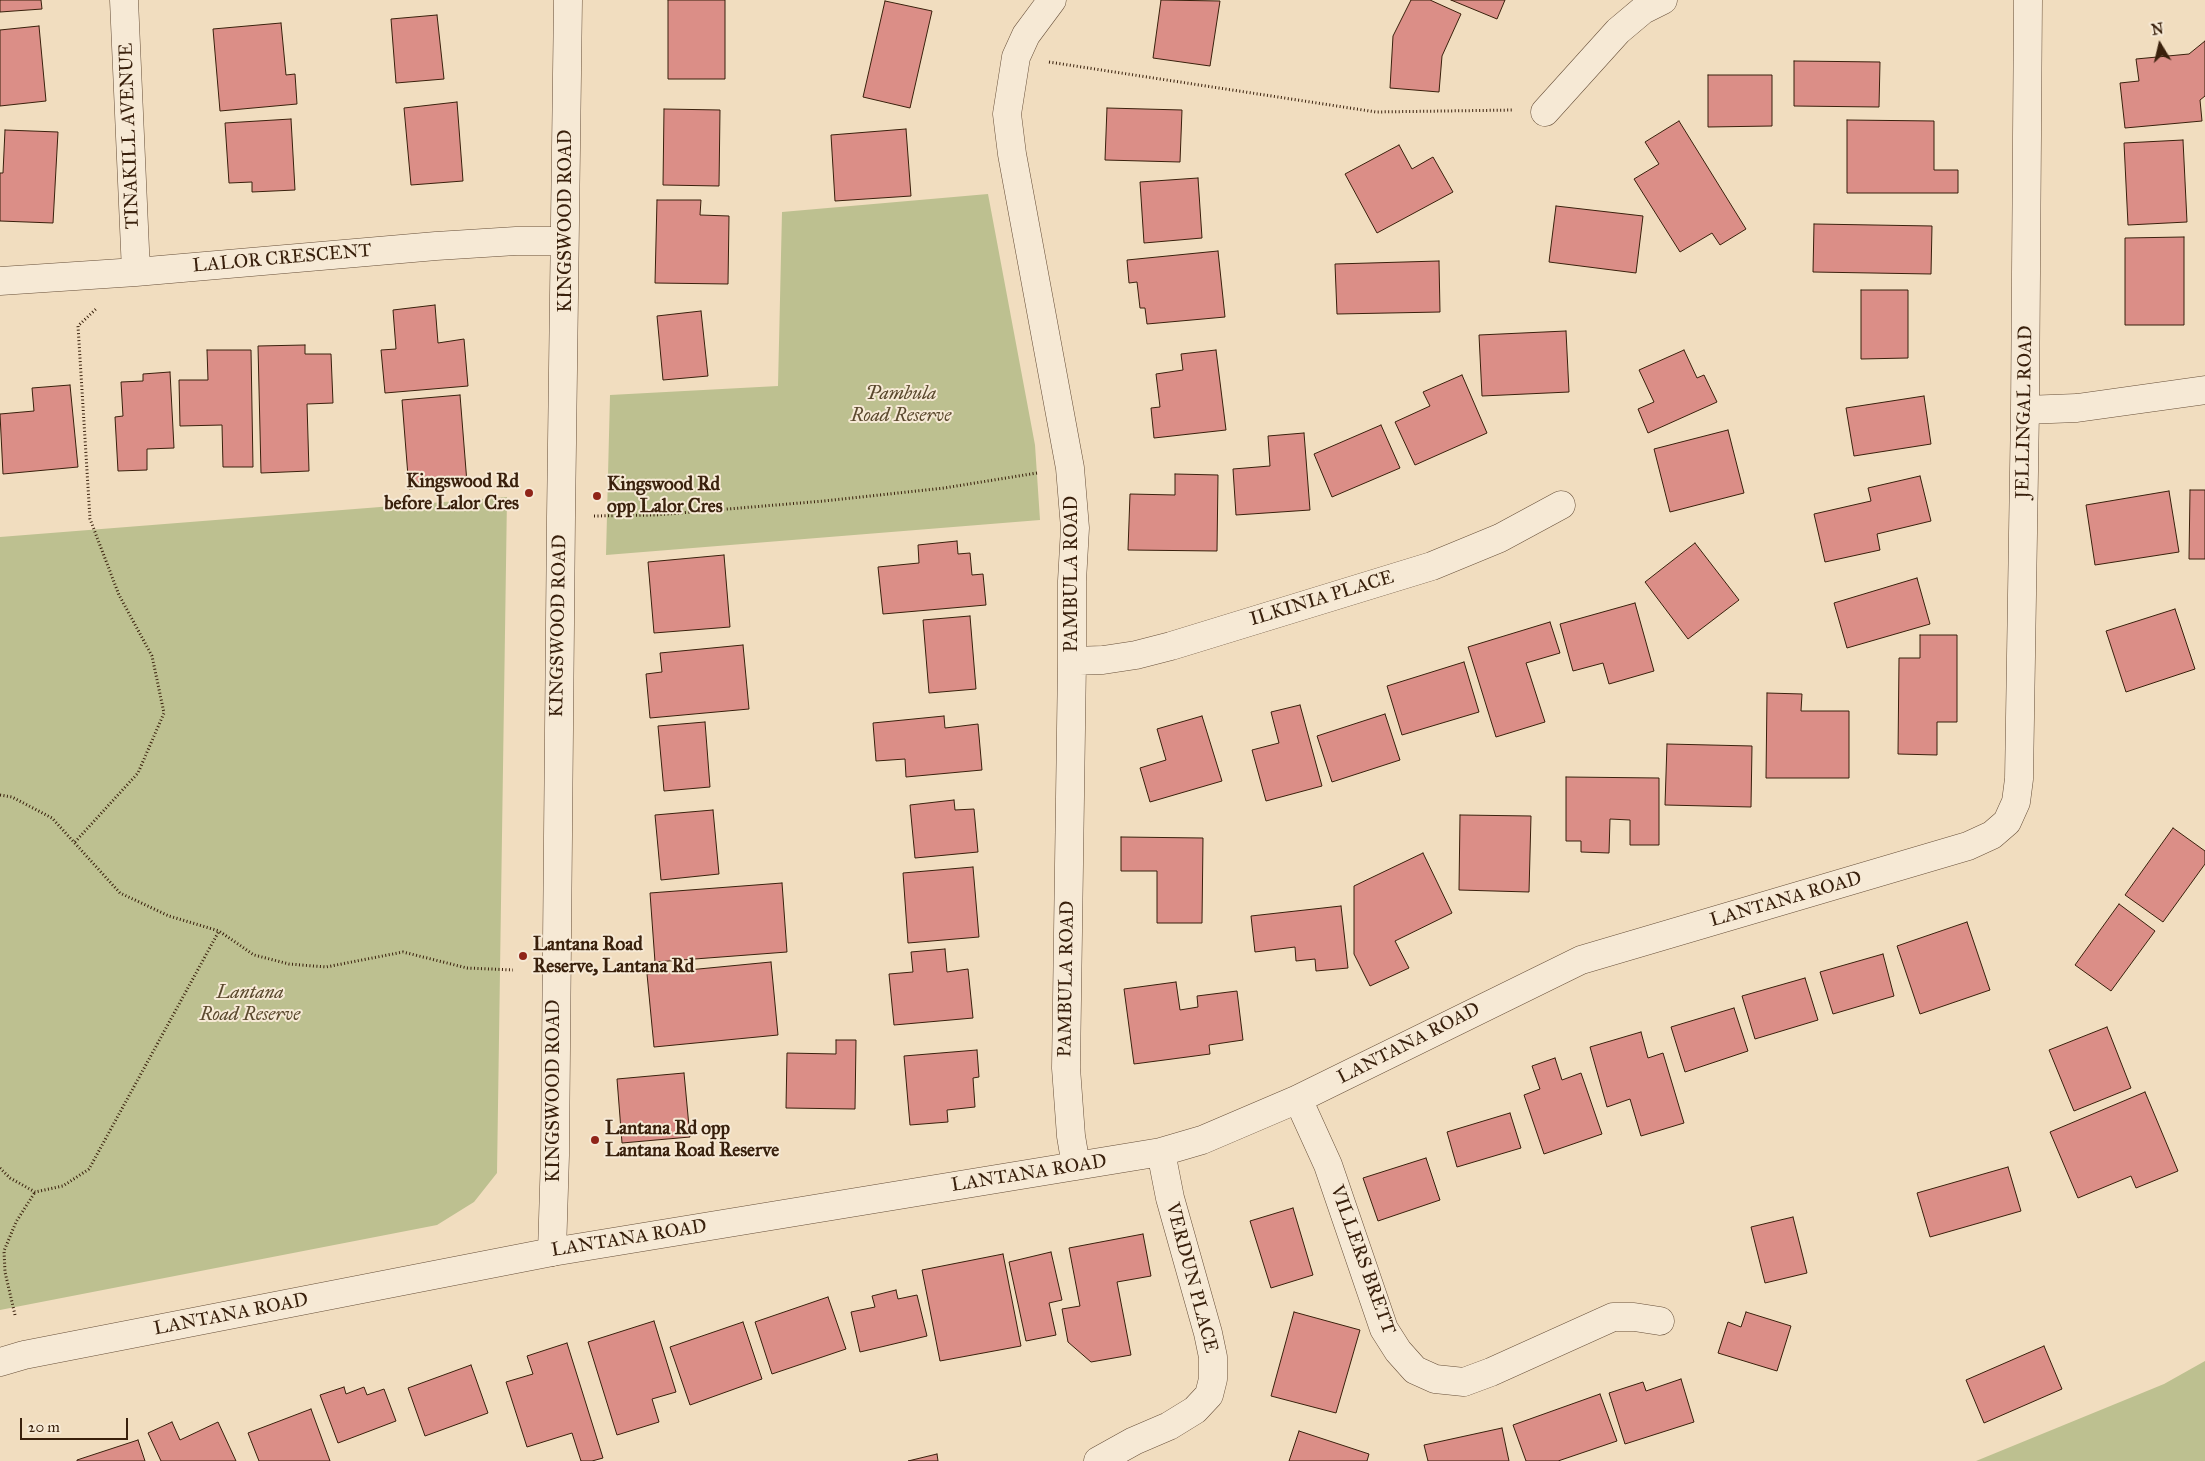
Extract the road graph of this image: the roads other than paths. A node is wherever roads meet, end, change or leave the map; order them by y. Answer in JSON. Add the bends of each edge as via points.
{"nodes":[{"id":1,"x":124,"y":0,"type":"edge"},
{"id":2,"x":568,"y":0,"type":"edge"},
{"id":3,"x":1052,"y":0,"type":"edge"},
{"id":4,"x":1663,"y":0,"type":"edge"},
{"id":5,"x":2028,"y":0,"type":"edge"},
{"id":6,"x":1545,"y":112,"type":"road end"},
{"id":7,"x":564,"y":240,"type":"junction"},
{"id":8,"x":136,"y":272,"type":"junction"},
{"id":9,"x":0,"y":281,"type":"edge"},
{"id":10,"x":2205,"y":390,"type":"edge"},
{"id":11,"x":2025,"y":410,"type":"junction"},
{"id":12,"x":1561,"y":505,"type":"dead end"},
{"id":13,"x":1072,"y":661,"type":"junction"},
{"id":14,"x":2007,"y":822,"type":"joint"},
{"id":15,"x":1298,"y":1099,"type":"junction"},
{"id":16,"x":1161,"y":1152,"type":"junction"},
{"id":17,"x":1076,"y":1166,"type":"junction"},
{"id":18,"x":552,"y":1252,"type":"junction"},
{"id":19,"x":1660,"y":1321,"type":"dead end"},
{"id":20,"x":0,"y":1362,"type":"edge"},
{"id":21,"x":1098,"y":1461,"type":"edge"}],
"edges":[{"from":1,"to":8,"type":"street","name":"TINAKILL AVENUE"},
{"from":2,"to":7,"type":"street","name":"KINGSWOOD ROAD"},
{"from":3,"to":13,"type":"street","name":"PAMBULA ROAD","via":[[1026,35],[1016,57],[1007,114],[1070,468],[1075,528]]},
{"from":4,"to":6,"type":"street","via":[[1643,10],[1618,31]]},
{"from":5,"to":11,"type":"street","name":"JELLINGAL ROAD"},
{"from":7,"to":8,"type":"street","name":"LALOR CRESCENT","via":[[436,246]]},
{"from":7,"to":18,"type":"street","name":"KINGSWOOD ROAD"},
{"from":8,"to":9,"type":"street","name":"LALOR CRESCENT"},
{"from":10,"to":11,"type":"street","via":[[2077,408]]},
{"from":11,"to":14,"type":"street","name":"JELLINGAL ROAD","via":[[2019,779],[2016,802]]},
{"from":12,"to":13,"type":"street","name":"ILKINIA PLACE","via":[[1500,538],[1432,566],[1162,648],[1103,660]]},
{"from":13,"to":17,"type":"street","name":"PAMBULA ROAD","via":[[1066,1068]]},
{"from":14,"to":15,"type":"street","name":"LANTANA ROAD","via":[[1992,835],[1968,846],[1581,960]]},
{"from":15,"to":16,"type":"street","name":"LANTANA ROAD","via":[[1202,1140]]},
{"from":15,"to":19,"type":"street","name":"VILLERS BRETT","via":[[1328,1165],[1384,1329],[1415,1370],[1435,1379],[1464,1382],[1613,1317]]},
{"from":16,"to":17,"type":"street","name":"LANTANA ROAD"},
{"from":16,"to":21,"type":"street","name":"VERDUN PLACE","via":[[1170,1198],[1208,1333],[1213,1379],[1209,1395],[1195,1410]]},
{"from":17,"to":18,"type":"street","name":"LANTANA ROAD"},
{"from":18,"to":20,"type":"street","name":"LANTANA ROAD"}]}
